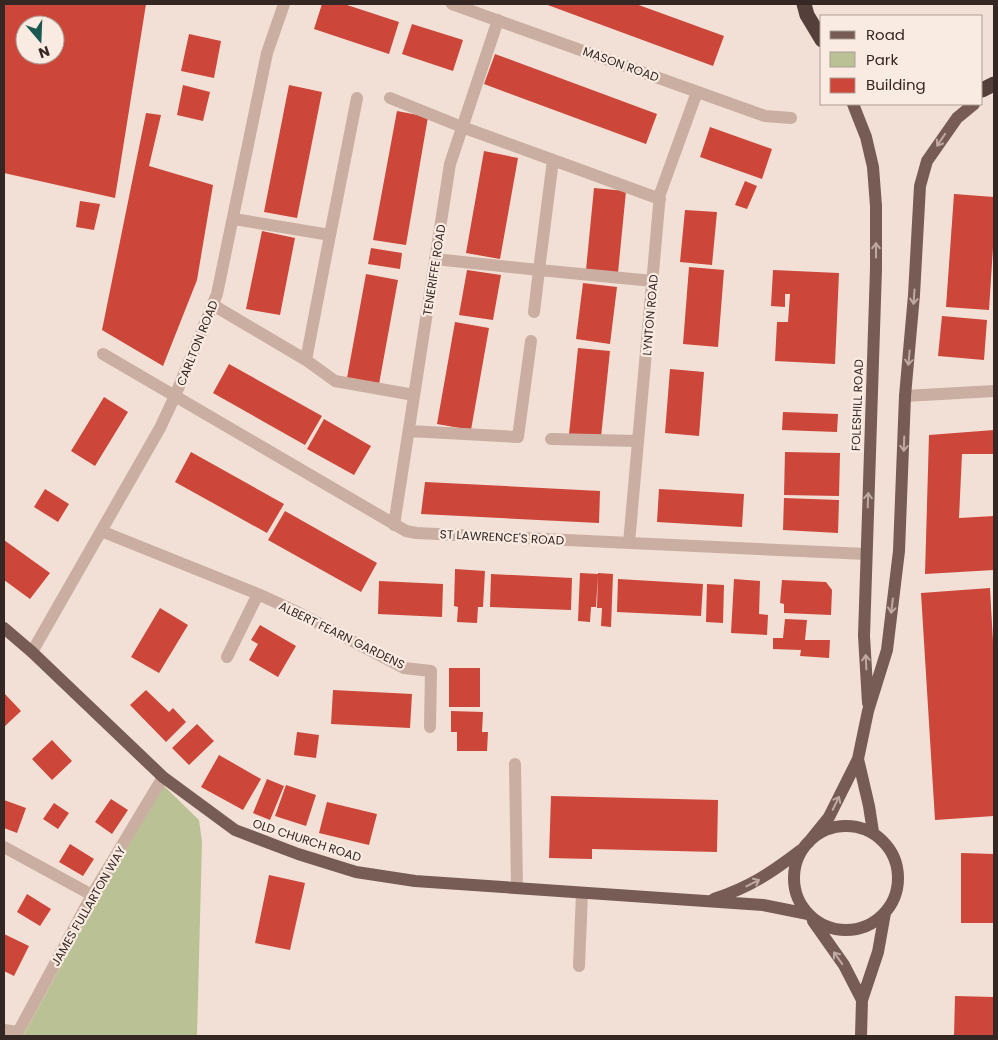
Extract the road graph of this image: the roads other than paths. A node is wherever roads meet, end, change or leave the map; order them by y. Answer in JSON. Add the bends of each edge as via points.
{"nodes":[{"id":1,"x":284,"y":4,"type":"edge"},
{"id":2,"x":452,"y":4,"type":"edge"},
{"id":3,"x":794,"y":4,"type":"edge"},
{"id":4,"x":806,"y":9,"type":"edge"},
{"id":5,"x":498,"y":20,"type":"junction"},
{"id":6,"x":820,"y":36,"type":"edge"},
{"id":7,"x":994,"y":86,"type":"edge"},
{"id":8,"x":697,"y":92,"type":"junction"},
{"id":9,"x":983,"y":96,"type":"edge"},
{"id":10,"x":357,"y":98,"type":"dead end"},
{"id":11,"x":390,"y":98,"type":"dead end"},
{"id":12,"x":853,"y":105,"type":"edge"},
{"id":13,"x":973,"y":105,"type":"edge"},
{"id":14,"x":791,"y":118,"type":"dead end"},
{"id":15,"x":462,"y":127,"type":"junction"},
{"id":16,"x":553,"y":160,"type":"junction"},
{"id":17,"x":660,"y":199,"type":"junction"},
{"id":18,"x":234,"y":219,"type":"junction"},
{"id":19,"x":330,"y":235,"type":"junction"},
{"id":20,"x":435,"y":259,"type":"junction"},
{"id":21,"x":539,"y":270,"type":"junction"},
{"id":22,"x":652,"y":281,"type":"junction"},
{"id":23,"x":213,"y":304,"type":"junction"},
{"id":24,"x":534,"y":312,"type":"dead end"},
{"id":25,"x":531,"y":341,"type":"dead end"},
{"id":26,"x":102,"y":354,"type":"dead end"},
{"id":27,"x":306,"y":360,"type":"junction"},
{"id":28,"x":994,"y":390,"type":"edge"},
{"id":29,"x":414,"y":395,"type":"junction"},
{"id":30,"x":175,"y":396,"type":"junction"},
{"id":31,"x":905,"y":396,"type":"junction"},
{"id":32,"x":409,"y":431,"type":"junction"},
{"id":33,"x":551,"y":439,"type":"dead end"},
{"id":34,"x":638,"y":441,"type":"junction"},
{"id":35,"x":394,"y":525,"type":"junction"},
{"id":36,"x":102,"y":531,"type":"junction"},
{"id":37,"x":629,"y":544,"type":"junction"},
{"id":38,"x":866,"y":554,"type":"junction"},
{"id":39,"x":258,"y":594,"type":"junction"},
{"id":40,"x":4,"y":628,"type":"edge"},
{"id":41,"x":32,"y":652,"type":"junction"},
{"id":42,"x":227,"y":657,"type":"dead end"},
{"id":43,"x":868,"y":711,"type":"junction"},
{"id":44,"x":430,"y":727,"type":"dead end"},
{"id":45,"x":858,"y":759,"type":"junction"},
{"id":46,"x":515,"y":764,"type":"dead end"},
{"id":47,"x":163,"y":777,"type":"junction"},
{"id":48,"x":873,"y":832,"type":"junction"},
{"id":49,"x":805,"y":845,"type":"junction"},
{"id":50,"x":4,"y":847,"type":"edge"},
{"id":51,"x":517,"y":888,"type":"junction"},
{"id":52,"x":582,"y":893,"type":"junction"},
{"id":53,"x":92,"y":895,"type":"junction"},
{"id":54,"x":707,"y":901,"type":"junction"},
{"id":55,"x":886,"y":913,"type":"junction"},
{"id":56,"x":809,"y":916,"type":"junction"},
{"id":57,"x":579,"y":966,"type":"dead end"},
{"id":58,"x":862,"y":1000,"type":"junction"},
{"id":59,"x":4,"y":1030,"type":"edge"},
{"id":60,"x":17,"y":1034,"type":"edge"},
{"id":61,"x":861,"y":1036,"type":"edge"}],
"edges":[{"from":1,"to":18,"type":"street","name":"CARLTON ROAD","via":[[267,53]]},
{"from":2,"to":5,"type":"street","name":"MASON ROAD"},
{"from":3,"to":4,"type":"highway"},
{"from":4,"to":6,"type":"highway"},
{"from":5,"to":8,"type":"street","name":"MASON ROAD"},
{"from":5,"to":15,"type":"street","name":"TENERIFFE ROAD"},
{"from":7,"to":9,"type":"main road"},
{"from":8,"to":14,"type":"street","name":"MASON ROAD","via":[[765,116]]},
{"from":8,"to":17,"type":"street","name":"LYNTON ROAD"},
{"from":10,"to":19,"type":"street"},
{"from":11,"to":15,"type":"street"},
{"from":38,"to":12,"type":"main road","name":"FOLESHILL ROAD","one_way":true,"via":[[876,206],[868,145]]},
{"from":13,"to":31,"type":"main road","name":"FOLESHILL ROAD","one_way":true,"via":[[957,118],[927,161],[920,186]]},
{"from":15,"to":16,"type":"street"},
{"from":15,"to":20,"type":"street","name":"TENERIFFE ROAD","via":[[450,164]]},
{"from":16,"to":17,"type":"street"},
{"from":16,"to":21,"type":"street"},
{"from":17,"to":22,"type":"street","name":"LYNTON ROAD"},
{"from":18,"to":19,"type":"street"},
{"from":18,"to":23,"type":"street","name":"CARLTON ROAD"},
{"from":19,"to":27,"type":"street"},
{"from":20,"to":21,"type":"street"},
{"from":20,"to":29,"type":"street","name":"TENERIFFE ROAD"},
{"from":21,"to":22,"type":"street"},
{"from":21,"to":24,"type":"street"},
{"from":22,"to":34,"type":"street","name":"LYNTON ROAD"},
{"from":23,"to":27,"type":"street"},
{"from":23,"to":30,"type":"street","name":"CARLTON ROAD"},
{"from":25,"to":32,"type":"street","via":[[518,437]]},
{"from":26,"to":30,"type":"street","name":"ST LAWRENCE'S ROAD"},
{"from":27,"to":29,"type":"street","via":[[335,381]]},
{"from":28,"to":31,"type":"street"},
{"from":29,"to":32,"type":"street","name":"TENERIFFE ROAD"},
{"from":30,"to":35,"type":"street","name":"ST LAWRENCE'S ROAD"},
{"from":30,"to":36,"type":"street","name":"CARLTON ROAD"},
{"from":31,"to":43,"type":"main road","name":"FOLESHILL ROAD","one_way":true,"via":[[899,551],[887,650]]},
{"from":32,"to":35,"type":"street","name":"TENERIFFE ROAD"},
{"from":33,"to":34,"type":"street"},
{"from":34,"to":37,"type":"street","name":"LYNTON ROAD"},
{"from":35,"to":37,"type":"street","name":"ST LAWRENCE'S ROAD","via":[[416,533]]},
{"from":36,"to":39,"type":"street","name":"ALBERT FEARN GARDENS"},
{"from":36,"to":41,"type":"street","name":"CARLTON ROAD"},
{"from":37,"to":38,"type":"street","name":"ST LAWRENCE'S ROAD"},
{"from":43,"to":38,"type":"main road","name":"FOLESHILL ROAD","one_way":true,"via":[[864,636]]},
{"from":39,"to":42,"type":"street"},
{"from":39,"to":44,"type":"street","name":"ALBERT FEARN GARDENS","via":[[404,668],[431,671]]},
{"from":40,"to":41,"type":"main road","name":"OLD CHURCH ROAD"},
{"from":41,"to":47,"type":"main road","name":"OLD CHURCH ROAD"},
{"from":43,"to":45,"type":"main road","name":"FOLESHILL ROAD"},
{"from":45,"to":48,"type":"main road","name":"FOLESHILL ROAD"},
{"from":49,"to":45,"type":"main road","name":"FOLESHILL ROAD","one_way":true,"via":[[829,817]]},
{"from":46,"to":51,"type":"street"},
{"from":47,"to":51,"type":"main road","name":"OLD CHURCH ROAD","via":[[235,830],[298,854],[356,872],[406,880]]},
{"from":47,"to":53,"type":"street","name":"JAMES FULLARTON WAY"},
{"from":48,"to":49,"type":"main road","via":[[851,825],[832,827]]},
{"from":48,"to":55,"type":"main road","via":[[885,842],[895,858],[899,876],[897,892]]},
{"from":54,"to":49,"type":"main road","name":"OLD CHURCH ROAD","one_way":true,"via":[[736,891],[773,872]]},
{"from":49,"to":56,"type":"main road","via":[[794,866],[793,876],[794,891]]},
{"from":50,"to":53,"type":"street"},
{"from":51,"to":52,"type":"main road","name":"OLD CHURCH ROAD"},
{"from":52,"to":54,"type":"main road","name":"OLD CHURCH ROAD"},
{"from":52,"to":57,"type":"street"},
{"from":53,"to":60,"type":"street","name":"JAMES FULLARTON WAY"},
{"from":54,"to":56,"type":"main road","name":"OLD CHURCH ROAD","via":[[763,905]]},
{"from":55,"to":56,"type":"main road","via":[[859,929],[837,930]]},
{"from":55,"to":58,"type":"main road","via":[[878,952]]},
{"from":58,"to":56,"type":"main road","one_way":true,"via":[[844,966]]},
{"from":58,"to":61,"type":"main road"},
{"from":59,"to":60,"type":"street"}]}
